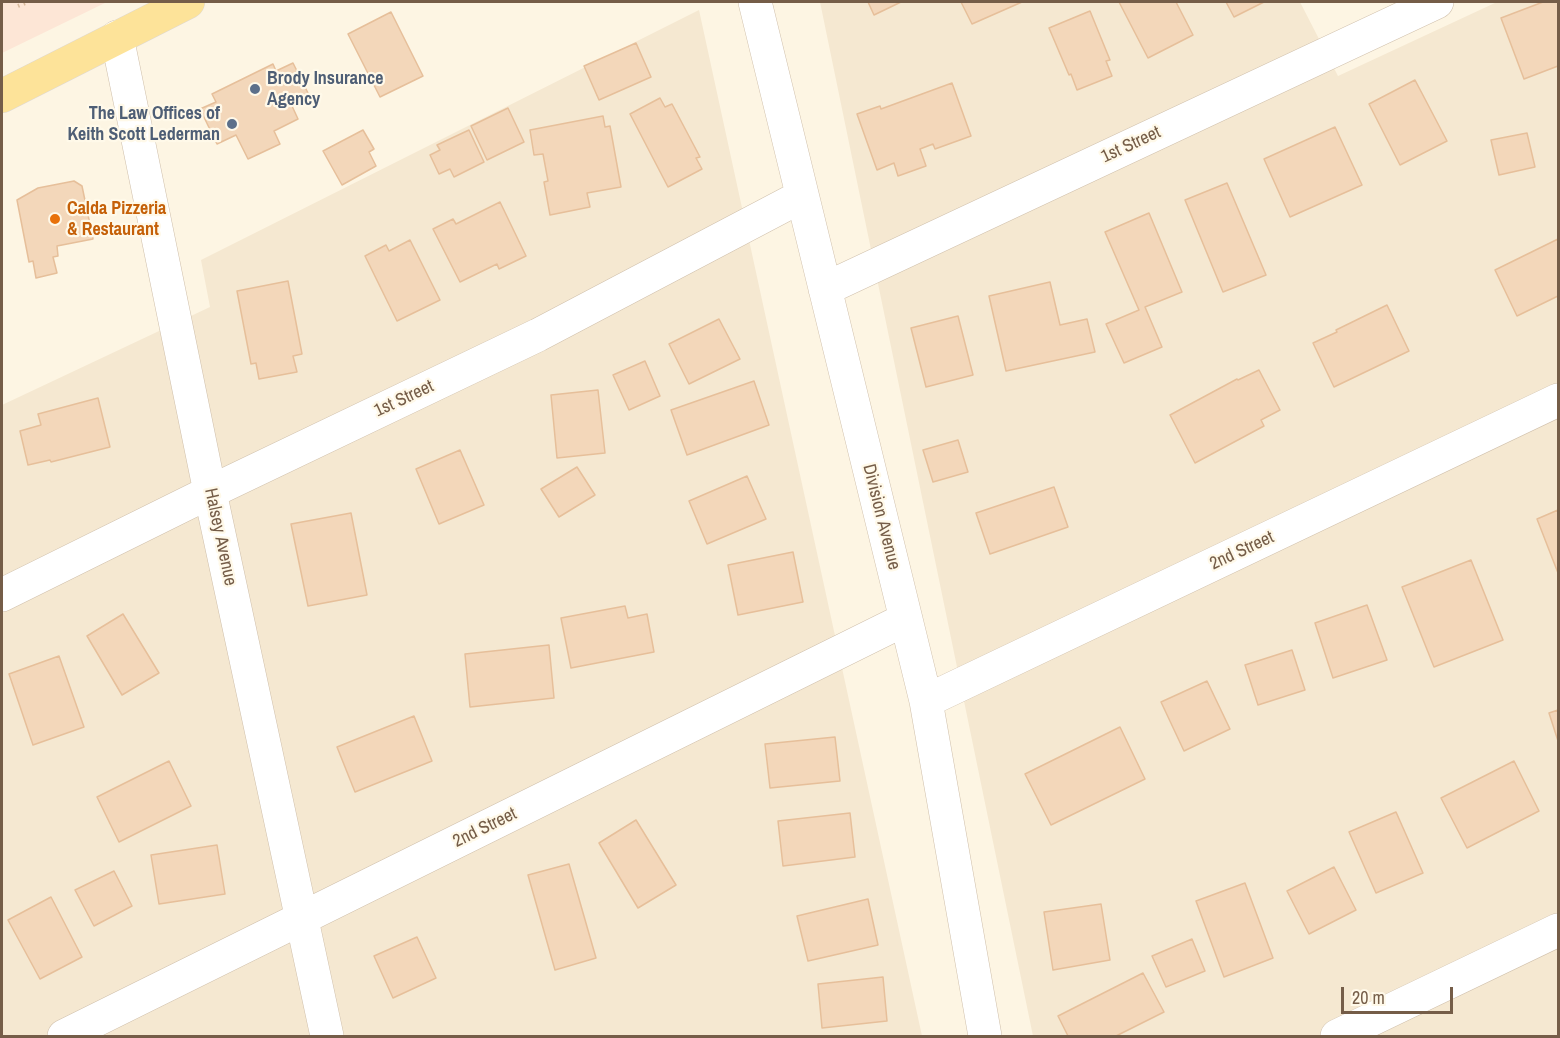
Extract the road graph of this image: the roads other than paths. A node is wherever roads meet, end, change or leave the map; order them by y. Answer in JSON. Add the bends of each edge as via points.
{"nodes":[{"id":1,"x":188,"y":2,"type":"edge"},
{"id":2,"x":755,"y":2,"type":"edge"},
{"id":3,"x":1437,"y":2,"type":"edge"},
{"id":4,"x":117,"y":37,"type":"junction"},
{"id":5,"x":2,"y":96,"type":"edge"},
{"id":6,"x":802,"y":196,"type":"junction"},
{"id":7,"x":825,"y":289,"type":"junction"},
{"id":8,"x":1558,"y":400,"type":"edge"},
{"id":9,"x":210,"y":492,"type":"junction"},
{"id":10,"x":2,"y":595,"type":"edge"},
{"id":11,"x":906,"y":619,"type":"junction"},
{"id":12,"x":926,"y":701,"type":"junction"},
{"id":13,"x":302,"y":918,"type":"junction"},
{"id":14,"x":1558,"y":930,"type":"edge"},
{"id":15,"x":64,"y":1036,"type":"edge"},
{"id":16,"x":327,"y":1036,"type":"edge"},
{"id":17,"x":985,"y":1036,"type":"edge"},
{"id":18,"x":1337,"y":1036,"type":"edge"}],
"edges":[{"from":1,"to":4,"type":"main road"},
{"from":2,"to":6,"type":"street","name":"Division Avenue"},
{"from":3,"to":7,"type":"street","name":"1st Street"},
{"from":4,"to":5,"type":"main road"},
{"from":4,"to":9,"type":"street","name":"Halsey Avenue"},
{"from":6,"to":7,"type":"street","name":"Division Avenue"},
{"from":6,"to":9,"type":"street","name":"1st Street","via":[[538,335]]},
{"from":7,"to":11,"type":"street","name":"Division Avenue"},
{"from":8,"to":12,"type":"street","name":"2nd Street"},
{"from":9,"to":10,"type":"street","name":"1st Street"},
{"from":9,"to":13,"type":"street","name":"Halsey Avenue"},
{"from":11,"to":12,"type":"street","name":"Division Avenue"},
{"from":11,"to":13,"type":"street","name":"2nd Street"},
{"from":12,"to":17,"type":"street","name":"Division Avenue"},
{"from":13,"to":15,"type":"street","name":"2nd Street"},
{"from":13,"to":16,"type":"street","name":"Halsey Avenue"},
{"from":14,"to":18,"type":"street"}]}
